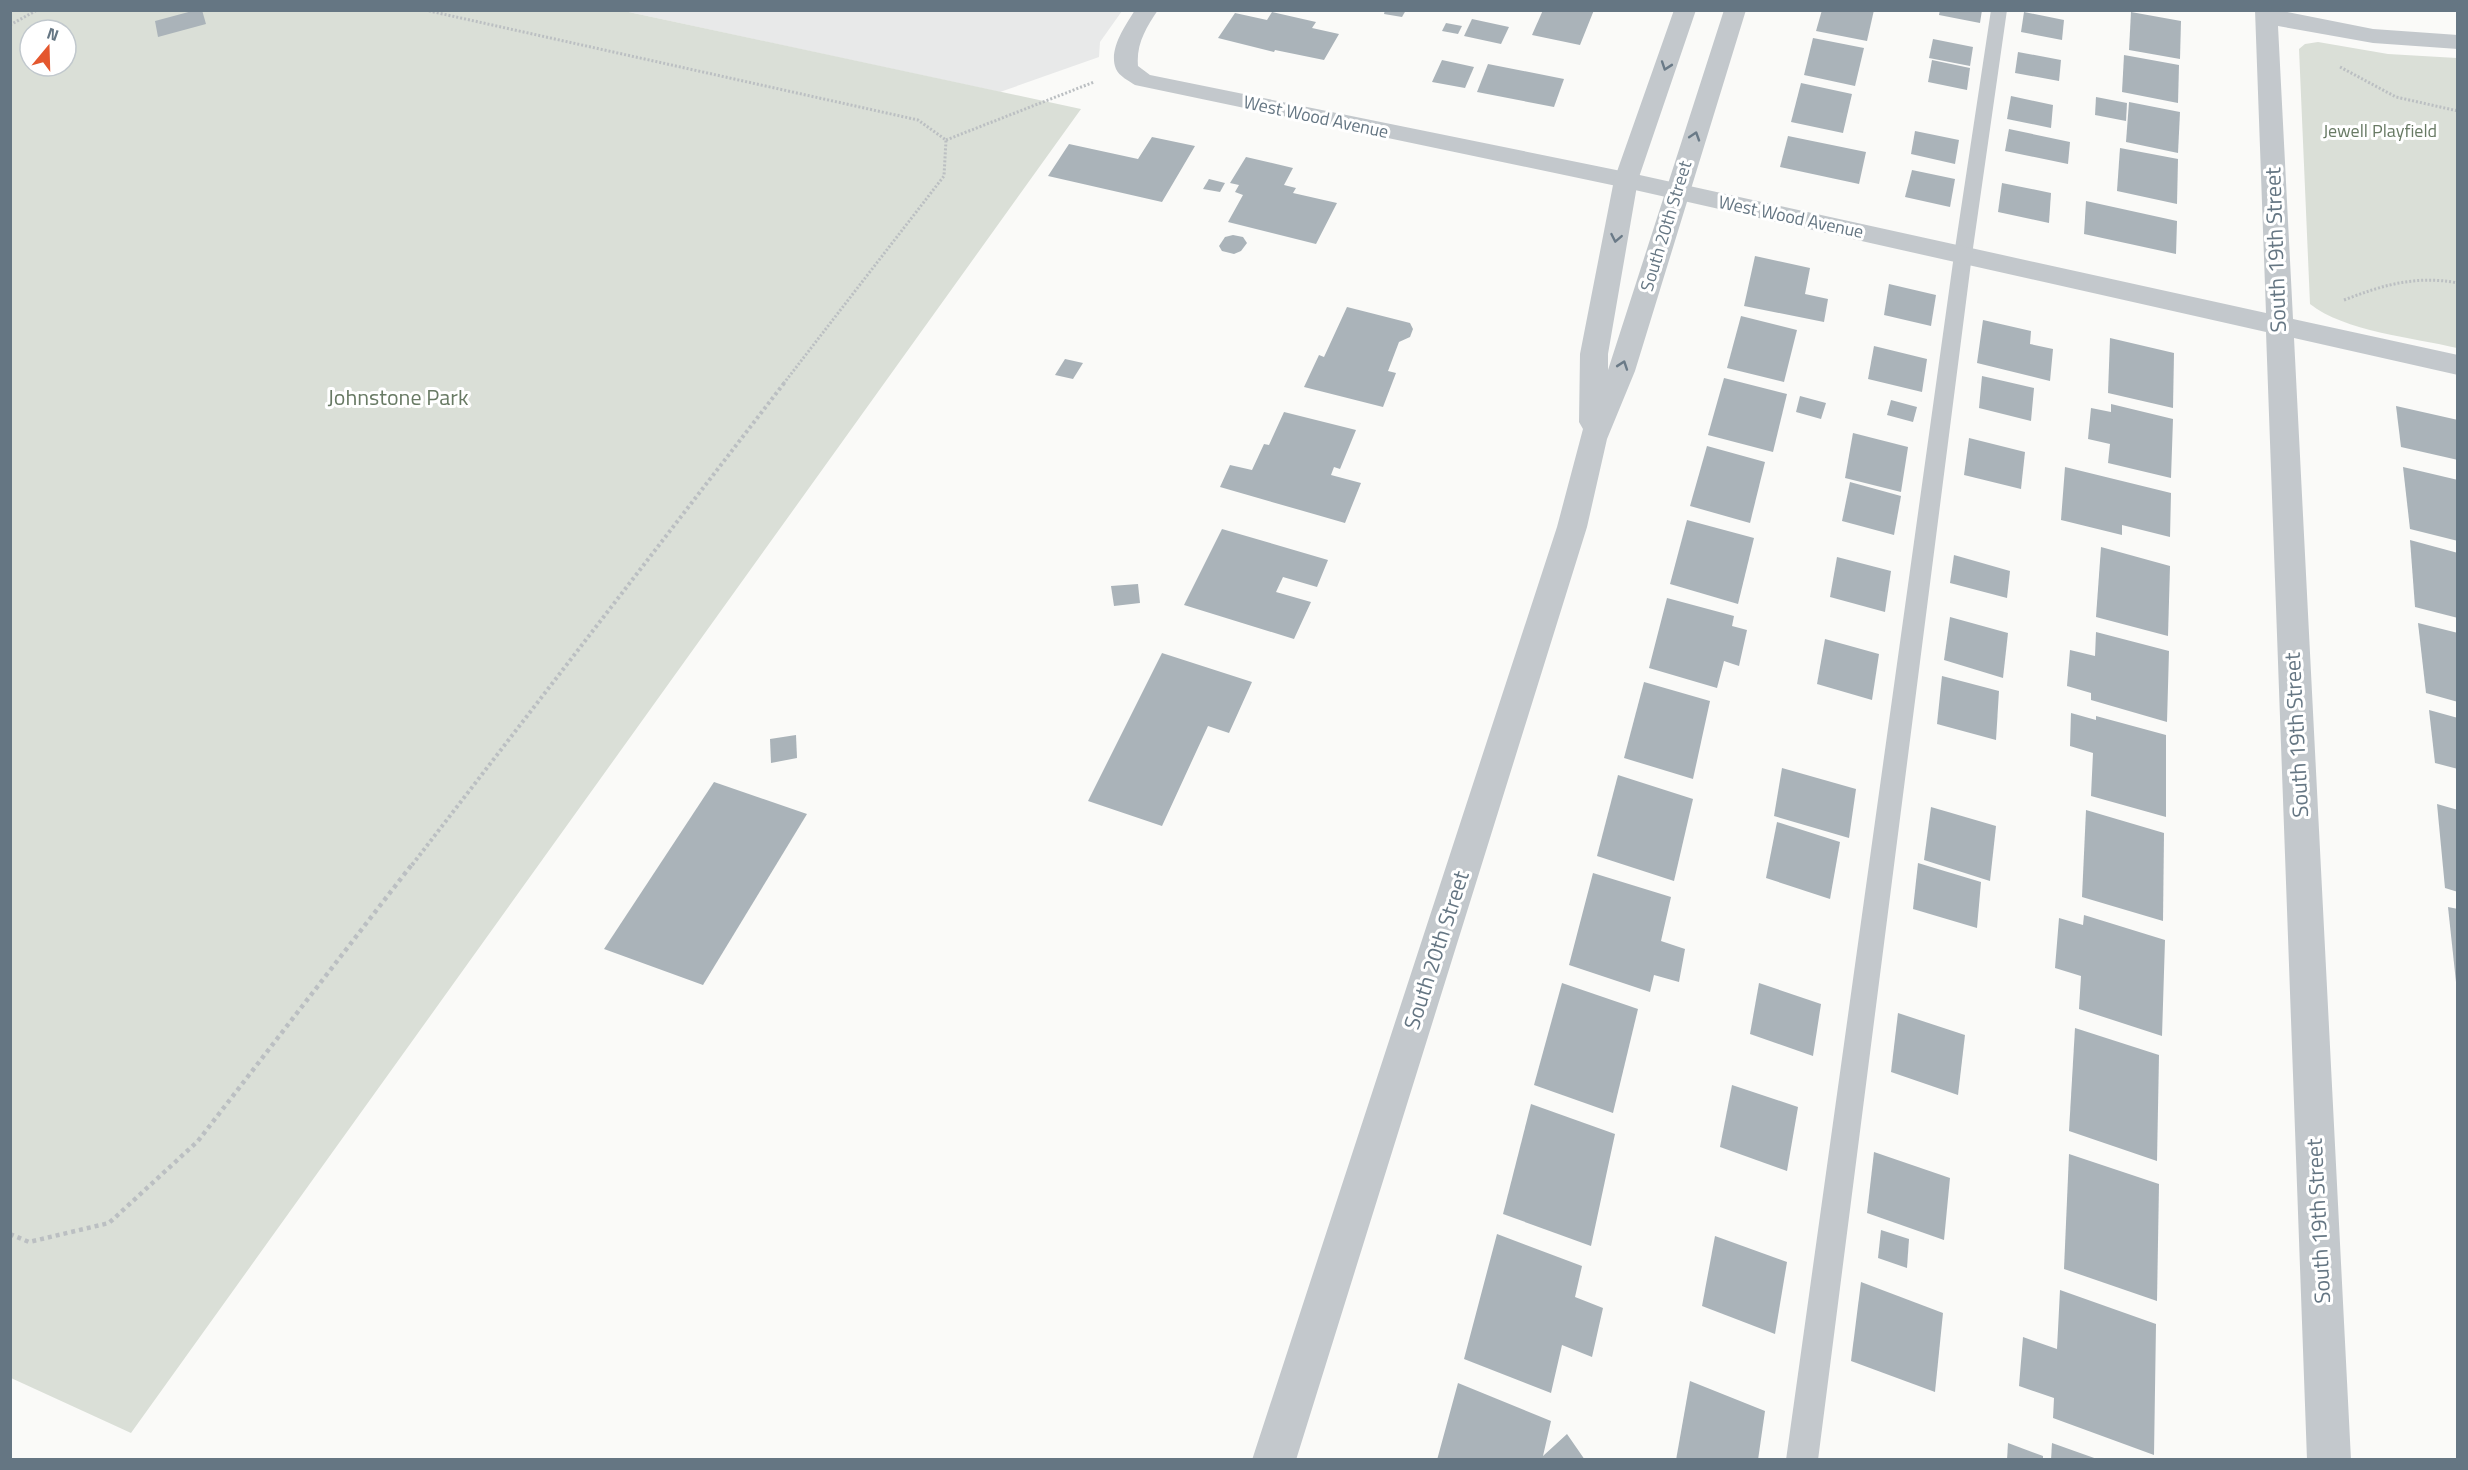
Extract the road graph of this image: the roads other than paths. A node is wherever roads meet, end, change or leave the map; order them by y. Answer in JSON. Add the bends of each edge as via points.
{"nodes":[{"id":1,"x":1147,"y":10,"type":"edge"},
{"id":2,"x":1685,"y":10,"type":"edge"},
{"id":3,"x":1735,"y":10,"type":"edge"},
{"id":4,"x":1999,"y":10,"type":"edge"},
{"id":5,"x":2266,"y":14,"type":"edge"},
{"id":6,"x":2457,"y":42,"type":"edge"},
{"id":7,"x":1626,"y":180,"type":"junction"},
{"id":8,"x":1677,"y":192,"type":"junction"},
{"id":9,"x":1963,"y":255,"type":"junction"},
{"id":10,"x":2277,"y":324,"type":"junction"},
{"id":11,"x":2457,"y":366,"type":"edge"},
{"id":12,"x":1593,"y":439,"type":"junction"},
{"id":13,"x":1274,"y":1460,"type":"edge"},
{"id":14,"x":1802,"y":1460,"type":"edge"},
{"id":15,"x":2329,"y":1460,"type":"edge"}],
"edges":[{"from":1,"to":7,"type":"street","name":"West Wood Avenue","via":[[1124,54],[1126,69],[1143,80]]},
{"from":2,"to":7,"type":"street","name":"South 20th Street","one_way":true},
{"from":8,"to":3,"type":"street","name":"South 20th Street","one_way":true},
{"from":4,"to":9,"type":"lane"},
{"from":5,"to":6,"type":"street","via":[[2373,36]]},
{"from":5,"to":10,"type":"street","name":"South 19th Street"},
{"from":7,"to":8,"type":"street","name":"West Wood Avenue"},
{"from":7,"to":12,"type":"street","name":"South 20th Street","one_way":true,"via":[[1594,354]]},
{"from":8,"to":9,"type":"street","name":"West Wood Avenue"},
{"from":12,"to":8,"type":"street","name":"South 20th Street","one_way":true,"via":[[1621,371]]},
{"from":9,"to":10,"type":"street","name":"West Wood Avenue"},
{"from":9,"to":14,"type":"lane"},
{"from":10,"to":11,"type":"street","name":"West Wood Avenue"},
{"from":10,"to":15,"type":"street","name":"South 19th Street"},
{"from":12,"to":13,"type":"street","name":"South 20th Street","via":[[1572,526]]}]}
